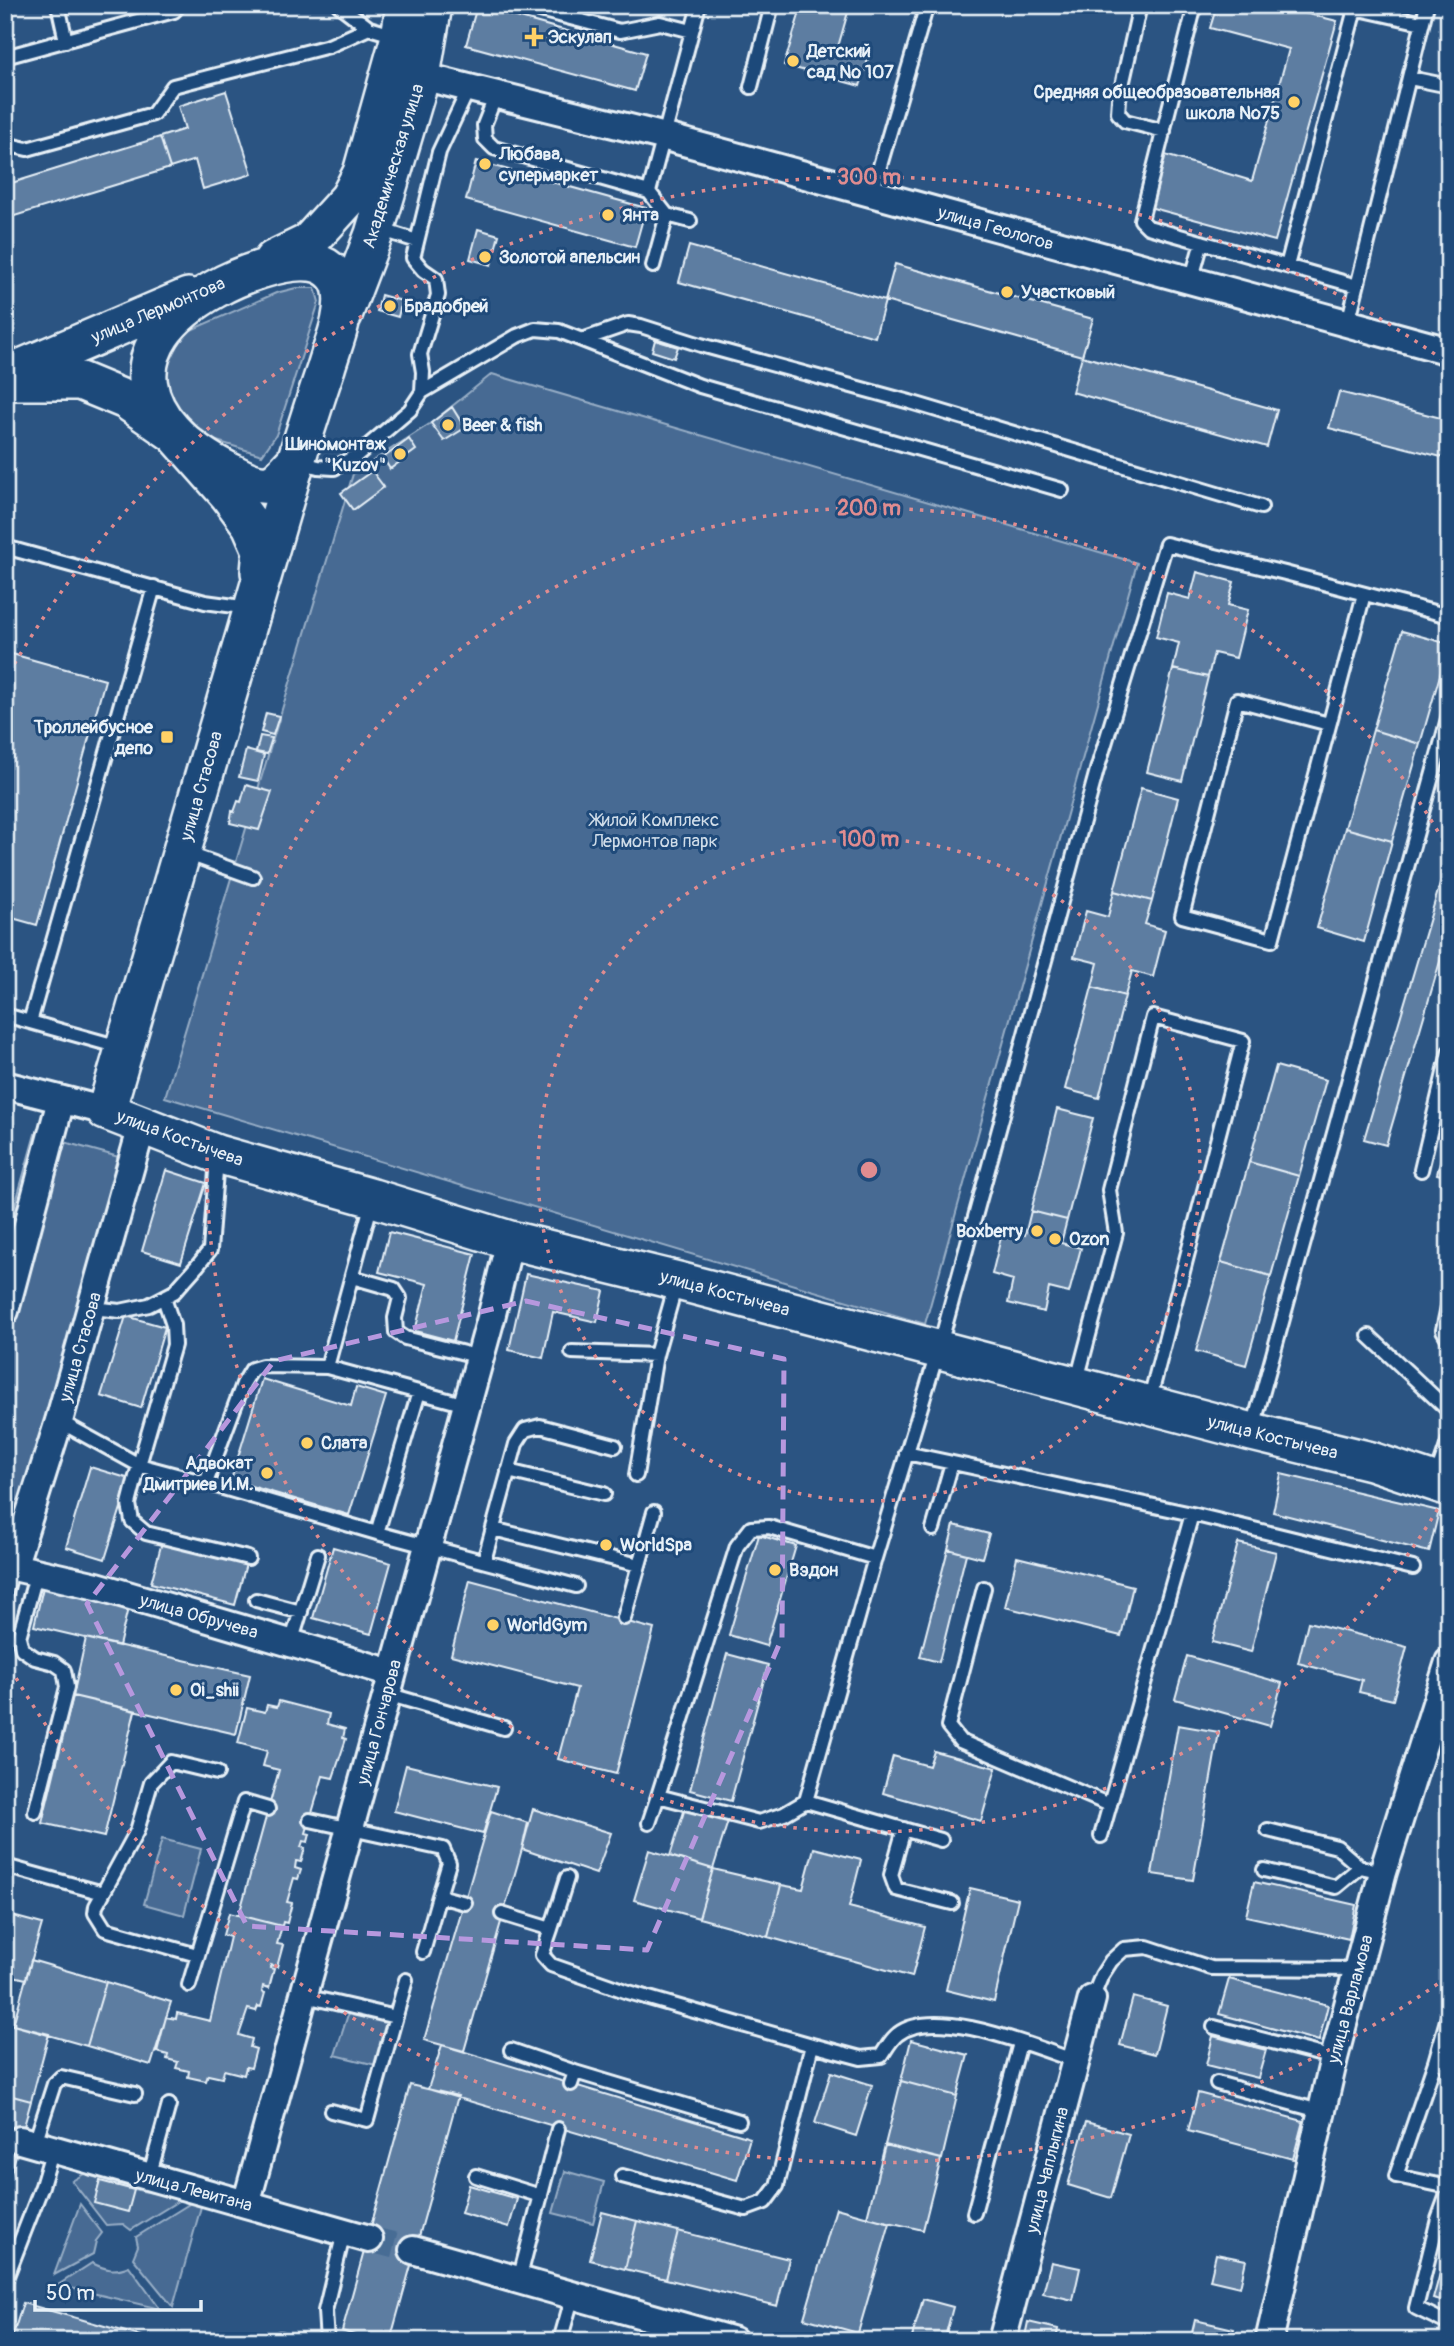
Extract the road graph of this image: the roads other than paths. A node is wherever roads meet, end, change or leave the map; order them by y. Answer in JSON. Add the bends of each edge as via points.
{"nodes":[{"id":1,"x":58,"y":5,"type":"edge"},
{"id":2,"x":143,"y":5,"type":"edge"},
{"id":3,"x":179,"y":5,"type":"edge"},
{"id":4,"x":339,"y":5,"type":"edge"},
{"id":5,"x":433,"y":5,"type":"edge"},
{"id":6,"x":521,"y":5,"type":"edge"},
{"id":7,"x":699,"y":5,"type":"edge"},
{"id":8,"x":772,"y":5,"type":"edge"},
{"id":9,"x":927,"y":5,"type":"edge"},
{"id":10,"x":1140,"y":5,"type":"edge"},
{"id":11,"x":1195,"y":5,"type":"edge"},
{"id":12,"x":1341,"y":5,"type":"edge"},
{"id":13,"x":1427,"y":5,"type":"edge"},
{"id":14,"x":1355,"y":9,"type":"junction"},
{"id":15,"x":146,"y":19,"type":"junction"},
{"id":16,"x":1422,"y":23,"type":"junction"},
{"id":17,"x":391,"y":24,"type":"edge"},
{"id":18,"x":692,"y":31,"type":"junction"},
{"id":19,"x":66,"y":41,"type":"junction"},
{"id":20,"x":5,"y":57,"type":"edge"},
{"id":21,"x":421,"y":76,"type":"junction"},
{"id":22,"x":1410,"y":78,"type":"junction"},
{"id":23,"x":1449,"y":86,"type":"edge"},
{"id":24,"x":751,"y":87,"type":"dead end"},
{"id":25,"x":469,"y":88,"type":"junction"},
{"id":26,"x":496,"y":95,"type":"junction"},
{"id":27,"x":1164,"y":131,"type":"junction"},
{"id":28,"x":662,"y":136,"type":"junction"},
{"id":29,"x":5,"y":144,"type":"edge"},
{"id":30,"x":649,"y":192,"type":"junction"},
{"id":31,"x":872,"y":192,"type":"junction"},
{"id":32,"x":667,"y":215,"type":"junction"},
{"id":33,"x":690,"y":221,"type":"dead end"},
{"id":34,"x":375,"y":228,"type":"junction"},
{"id":35,"x":417,"y":241,"type":"junction"},
{"id":36,"x":1202,"y":242,"type":"junction"},
{"id":37,"x":653,"y":266,"type":"dead end"},
{"id":38,"x":1287,"y":266,"type":"junction"},
{"id":39,"x":240,"y":275,"type":"junction"},
{"id":40,"x":1191,"y":282,"type":"junction"},
{"id":41,"x":1357,"y":286,"type":"junction"},
{"id":42,"x":340,"y":322,"type":"junction"},
{"id":43,"x":1348,"y":323,"type":"junction"},
{"id":44,"x":582,"y":340,"type":"junction"},
{"id":45,"x":1449,"y":351,"type":"edge"},
{"id":46,"x":5,"y":375,"type":"edge"},
{"id":47,"x":5,"y":381,"type":"edge"},
{"id":48,"x":422,"y":392,"type":"junction"},
{"id":49,"x":175,"y":435,"type":"junction"},
{"id":50,"x":296,"y":461,"type":"junction"},
{"id":51,"x":1062,"y":491,"type":"dead end"},
{"id":52,"x":1261,"y":508,"type":"dead end"},
{"id":53,"x":5,"y":547,"type":"edge"},
{"id":54,"x":154,"y":587,"type":"junction"},
{"id":55,"x":1364,"y":594,"type":"junction"},
{"id":56,"x":256,"y":601,"type":"junction"},
{"id":57,"x":1449,"y":616,"type":"edge"},
{"id":58,"x":1449,"y":715,"type":"edge"},
{"id":59,"x":1329,"y":724,"type":"junction"},
{"id":60,"x":182,"y":851,"type":"junction"},
{"id":61,"x":253,"y":877,"type":"dead end"},
{"id":62,"x":5,"y":1015,"type":"edge"},
{"id":63,"x":30,"y":1022,"type":"junction"},
{"id":64,"x":124,"y":1048,"type":"junction"},
{"id":65,"x":1449,"y":1052,"type":"edge"},
{"id":66,"x":5,"y":1085,"type":"edge"},
{"id":67,"x":61,"y":1100,"type":"junction"},
{"id":68,"x":106,"y":1111,"type":"junction"},
{"id":69,"x":142,"y":1126,"type":"junction"},
{"id":70,"x":217,"y":1154,"type":"junction"},
{"id":71,"x":1421,"y":1170,"type":"dead end"},
{"id":72,"x":373,"y":1198,"type":"junction"},
{"id":73,"x":510,"y":1240,"type":"junction"},
{"id":74,"x":352,"y":1277,"type":"junction"},
{"id":75,"x":678,"y":1281,"type":"junction"},
{"id":76,"x":164,"y":1298,"type":"junction"},
{"id":77,"x":1449,"y":1302,"type":"edge"},
{"id":78,"x":92,"y":1308,"type":"junction"},
{"id":79,"x":5,"y":1311,"type":"edge"},
{"id":80,"x":1369,"y":1336,"type":"dead end"},
{"id":81,"x":1449,"y":1340,"type":"edge"},
{"id":82,"x":937,"y":1349,"type":"junction"},
{"id":83,"x":572,"y":1352,"type":"dead end"},
{"id":84,"x":656,"y":1355,"type":"junction"},
{"id":85,"x":480,"y":1357,"type":"junction"},
{"id":86,"x":327,"y":1367,"type":"junction"},
{"id":87,"x":1079,"y":1385,"type":"junction"},
{"id":88,"x":419,"y":1392,"type":"junction"},
{"id":89,"x":466,"y":1405,"type":"junction"},
{"id":90,"x":1148,"y":1406,"type":"junction"},
{"id":91,"x":1449,"y":1415,"type":"edge"},
{"id":92,"x":60,"y":1421,"type":"junction"},
{"id":93,"x":1252,"y":1433,"type":"junction"},
{"id":94,"x":1449,"y":1440,"type":"edge"},
{"id":95,"x":615,"y":1446,"type":"dead end"},
{"id":96,"x":906,"y":1453,"type":"junction"},
{"id":97,"x":952,"y":1463,"type":"junction"},
{"id":98,"x":139,"y":1465,"type":"junction"},
{"id":99,"x":508,"y":1471,"type":"junction"},
{"id":100,"x":636,"y":1475,"type":"dead end"},
{"id":101,"x":206,"y":1483,"type":"junction"},
{"id":102,"x":1442,"y":1484,"type":"edge"},
{"id":103,"x":604,"y":1494,"type":"dead end"},
{"id":104,"x":654,"y":1512,"type":"dead end"},
{"id":105,"x":1192,"y":1514,"type":"junction"},
{"id":106,"x":493,"y":1529,"type":"junction"},
{"id":107,"x":933,"y":1529,"type":"dead end"},
{"id":108,"x":377,"y":1533,"type":"junction"},
{"id":109,"x":426,"y":1546,"type":"junction"},
{"id":110,"x":318,"y":1555,"type":"dead end"},
{"id":111,"x":248,"y":1558,"type":"dead end"},
{"id":112,"x":875,"y":1558,"type":"junction"},
{"id":113,"x":484,"y":1561,"type":"junction"},
{"id":114,"x":639,"y":1565,"type":"junction"},
{"id":115,"x":19,"y":1568,"type":"edge"},
{"id":116,"x":1413,"y":1568,"type":"dead end"},
{"id":117,"x":576,"y":1586,"type":"dead end"},
{"id":118,"x":984,"y":1588,"type":"dead end"},
{"id":119,"x":5,"y":1595,"type":"edge"},
{"id":120,"x":256,"y":1601,"type":"dead end"},
{"id":121,"x":300,"y":1612,"type":"junction"},
{"id":122,"x":624,"y":1618,"type":"dead end"},
{"id":123,"x":291,"y":1643,"type":"junction"},
{"id":124,"x":1449,"y":1662,"type":"edge"},
{"id":125,"x":389,"y":1684,"type":"junction"},
{"id":126,"x":505,"y":1728,"type":"dead end"},
{"id":127,"x":217,"y":1773,"type":"dead end"},
{"id":128,"x":658,"y":1796,"type":"junction"},
{"id":129,"x":806,"y":1801,"type":"junction"},
{"id":130,"x":1110,"y":1805,"type":"junction"},
{"id":131,"x":268,"y":1809,"type":"dead end"},
{"id":132,"x":35,"y":1812,"type":"dead end"},
{"id":133,"x":310,"y":1820,"type":"dead end"},
{"id":134,"x":649,"y":1823,"type":"dead end"},
{"id":135,"x":350,"y":1829,"type":"junction"},
{"id":136,"x":904,"y":1829,"type":"junction"},
{"id":137,"x":1268,"y":1830,"type":"dead end"},
{"id":138,"x":1101,"y":1836,"type":"dead end"},
{"id":139,"x":941,"y":1840,"type":"dead end"},
{"id":140,"x":5,"y":1866,"type":"edge"},
{"id":141,"x":1371,"y":1869,"type":"junction"},
{"id":142,"x":1264,"y":1870,"type":"dead end"},
{"id":143,"x":567,"y":1878,"type":"dead end"},
{"id":144,"x":103,"y":1893,"type":"junction"},
{"id":145,"x":439,"y":1896,"type":"junction"},
{"id":146,"x":465,"y":1903,"type":"dead end"},
{"id":147,"x":952,"y":1903,"type":"dead end"},
{"id":148,"x":502,"y":1914,"type":"dead end"},
{"id":149,"x":551,"y":1929,"type":"junction"},
{"id":150,"x":424,"y":1952,"type":"dead end"},
{"id":151,"x":197,"y":1955,"type":"junction"},
{"id":152,"x":1359,"y":1969,"type":"junction"},
{"id":153,"x":406,"y":1980,"type":"dead end"},
{"id":154,"x":190,"y":1985,"type":"dead end"},
{"id":155,"x":304,"y":1996,"type":"junction"},
{"id":156,"x":1092,"y":1999,"type":"joint"},
{"id":157,"x":1449,"y":2013,"type":"edge"},
{"id":158,"x":396,"y":2017,"type":"junction"},
{"id":159,"x":1213,"y":2027,"type":"dead end"},
{"id":160,"x":1020,"y":2043,"type":"junction"},
{"id":161,"x":812,"y":2045,"type":"junction"},
{"id":162,"x":511,"y":2050,"type":"dead end"},
{"id":163,"x":1334,"y":2059,"type":"junction"},
{"id":164,"x":1076,"y":2061,"type":"junction"},
{"id":165,"x":1435,"y":2062,"type":"junction"},
{"id":166,"x":1449,"y":2065,"type":"edge"},
{"id":167,"x":1217,"y":2083,"type":"dead end"},
{"id":168,"x":135,"y":2095,"type":"dead end"},
{"id":169,"x":169,"y":2105,"type":"dead end"},
{"id":170,"x":331,"y":2111,"type":"dead end"},
{"id":171,"x":1323,"y":2112,"type":"junction"},
{"id":172,"x":739,"y":2121,"type":"dead end"},
{"id":173,"x":558,"y":2129,"type":"dead end"},
{"id":174,"x":36,"y":2144,"type":"junction"},
{"id":175,"x":476,"y":2176,"type":"dead end"},
{"id":176,"x":622,"y":2176,"type":"dead end"},
{"id":177,"x":149,"y":2177,"type":"junction"},
{"id":178,"x":1449,"y":2188,"type":"edge"},
{"id":179,"x":541,"y":2196,"type":"junction"},
{"id":180,"x":246,"y":2204,"type":"junction"},
{"id":181,"x":974,"y":2213,"type":"dead end"},
{"id":182,"x":357,"y":2236,"type":"joint"},
{"id":183,"x":413,"y":2250,"type":"tunnel mouth"},
{"id":184,"x":519,"y":2280,"type":"junction"},
{"id":185,"x":5,"y":2281,"type":"edge"},
{"id":186,"x":573,"y":2295,"type":"junction"},
{"id":187,"x":1449,"y":2324,"type":"edge"},
{"id":188,"x":327,"y":2341,"type":"edge"},
{"id":189,"x":560,"y":2341,"type":"edge"},
{"id":190,"x":734,"y":2341,"type":"edge"},
{"id":191,"x":1002,"y":2341,"type":"edge"},
{"id":192,"x":1269,"y":2341,"type":"edge"}],
"edges":[{"from":1,"to":19,"type":"lane"},
{"from":2,"to":15,"type":"lane"},
{"from":3,"to":15,"type":"lane","via":[[174,11]]},
{"from":4,"to":17,"type":"lane"},
{"from":5,"to":21,"type":"street","name":"Академическая улица"},
{"from":6,"to":18,"type":"lane","via":[[620,31],[660,23]]},
{"from":7,"to":18,"type":"lane"},
{"from":8,"to":24,"type":"lane"},
{"from":9,"to":31,"type":"lane"},
{"from":10,"to":27,"type":"lane","via":[[1118,113],[1125,121]]},
{"from":11,"to":27,"type":"lane"},
{"from":12,"to":14,"type":"lane"},
{"from":13,"to":16,"type":"lane"},
{"from":14,"to":16,"type":"lane"},
{"from":14,"to":38,"type":"lane"},
{"from":15,"to":19,"type":"lane"},
{"from":16,"to":22,"type":"lane"},
{"from":17,"to":29,"type":"lane","via":[[329,46],[173,86],[153,114],[27,149]]},
{"from":17,"to":39,"type":"street","name":"улица Лермонтова","via":[[362,173],[349,198],[309,243]]},
{"from":18,"to":28,"type":"lane"},
{"from":19,"to":20,"type":"lane"},
{"from":21,"to":25,"type":"street","name":"улица Геологов"},
{"from":21,"to":34,"type":"street","name":"Академическая улица"},
{"from":22,"to":23,"type":"lane"},
{"from":22,"to":41,"type":"lane"},
{"from":25,"to":26,"type":"street","name":"улица Геологов"},
{"from":25,"to":35,"type":"lane","via":[[439,152]]},
{"from":26,"to":28,"type":"street","name":"улица Геологов"},
{"from":26,"to":30,"type":"lane","via":[[484,125],[485,139],[494,148]]},
{"from":27,"to":36,"type":"lane","via":[[1142,220],[1148,227]]},
{"from":28,"to":30,"type":"lane"},
{"from":28,"to":31,"type":"street","name":"улица Геологов"},
{"from":30,"to":32,"type":"lane"},
{"from":31,"to":40,"type":"street","name":"улица Геологов"},
{"from":32,"to":33,"type":"lane"},
{"from":32,"to":37,"type":"lane"},
{"from":34,"to":35,"type":"lane"},
{"from":34,"to":42,"type":"street","name":"Академическая улица"},
{"from":35,"to":48,"type":"lane","via":[[413,258],[436,279],[438,295],[420,354]]},
{"from":36,"to":38,"type":"lane"},
{"from":36,"to":40,"type":"lane"},
{"from":38,"to":41,"type":"lane"},
{"from":39,"to":42,"type":"street","via":[[298,262],[326,267],[337,277],[342,291]]},
{"from":39,"to":46,"type":"street","name":"улица Лермонтова"},
{"from":39,"to":49,"type":"street","via":[[191,303],[166,326],[152,351],[146,378],[154,408]]},
{"from":40,"to":43,"type":"street","name":"улица Геологов"},
{"from":41,"to":43,"type":"lane"},
{"from":42,"to":50,"type":"street"},
{"from":43,"to":45,"type":"street","name":"улица Геологов"},
{"from":44,"to":48,"type":"lane","via":[[559,331],[535,329]]},
{"from":44,"to":51,"type":"lane","via":[[700,386]]},
{"from":44,"to":52,"type":"lane","via":[[628,324],[641,326]]},
{"from":47,"to":49,"type":"street","via":[[80,381],[126,400]]},
{"from":48,"to":50,"type":"lane","via":[[411,410],[356,456],[334,468]]},
{"from":49,"to":50,"type":"street","via":[[212,462],[255,484],[273,482]]},
{"from":49,"to":56,"type":"street","via":[[251,525],[262,550]]},
{"from":50,"to":56,"type":"street","name":"улица Стасова"},
{"from":53,"to":54,"type":"lane"},
{"from":54,"to":56,"type":"lane","via":[[205,601]]},
{"from":54,"to":63,"type":"lane"},
{"from":55,"to":57,"type":"lane"},
{"from":55,"to":59,"type":"lane"},
{"from":55,"to":82,"type":"lane","via":[[1166,544],[1097,770]]},
{"from":56,"to":60,"type":"street","name":"улица Стасова"},
{"from":58,"to":93,"type":"lane"},
{"from":59,"to":59,"type":"lane","via":[[1272,940],[1182,916],[1237,701]]},
{"from":60,"to":61,"type":"lane"},
{"from":60,"to":64,"type":"street","name":"улица Стасова"},
{"from":62,"to":63,"type":"lane"},
{"from":63,"to":64,"type":"lane"},
{"from":64,"to":68,"type":"street","name":"улица Стасова"},
{"from":65,"to":71,"type":"lane"},
{"from":66,"to":67,"type":"street","name":"улица Костычева"},
{"from":67,"to":68,"type":"street","name":"улица Костычева"},
{"from":67,"to":79,"type":"street"},
{"from":68,"to":69,"type":"street","name":"улица Костычева"},
{"from":69,"to":70,"type":"street","name":"улица Костычева"},
{"from":69,"to":78,"type":"street","name":"улица Стасова"},
{"from":70,"to":72,"type":"street","name":"улица Костычева"},
{"from":70,"to":76,"type":"lane","via":[[210,1250]]},
{"from":72,"to":73,"type":"street","name":"улица Костычева"},
{"from":72,"to":74,"type":"lane"},
{"from":73,"to":75,"type":"street","name":"улица Костычева"},
{"from":73,"to":85,"type":"street","name":"улица Гончарова"},
{"from":74,"to":85,"type":"lane","via":[[394,1289],[400,1298],[396,1332],[405,1338]]},
{"from":74,"to":86,"type":"lane"},
{"from":75,"to":82,"type":"street","name":"улица Костычева"},
{"from":75,"to":84,"type":"lane"},
{"from":76,"to":78,"type":"lane","via":[[120,1311]]},
{"from":76,"to":98,"type":"lane","via":[[174,1345]]},
{"from":77,"to":81,"type":"lane","via":[[1443,1330]]},
{"from":78,"to":92,"type":"street","name":"улица Стасова"},
{"from":80,"to":91,"type":"lane"},
{"from":82,"to":87,"type":"street","name":"улица Костычева"},
{"from":82,"to":96,"type":"lane"},
{"from":83,"to":84,"type":"lane"},
{"from":84,"to":100,"type":"lane"},
{"from":85,"to":89,"type":"street","name":"улица Гончарова"},
{"from":86,"to":88,"type":"lane"},
{"from":86,"to":101,"type":"lane","via":[[252,1368]]},
{"from":87,"to":90,"type":"street","name":"улица Костычева"},
{"from":87,"to":90,"type":"lane","via":[[1116,1233],[1109,1190],[1153,1017],[1243,1041]]},
{"from":88,"to":89,"type":"lane"},
{"from":88,"to":108,"type":"lane"},
{"from":89,"to":109,"type":"street","name":"улица Гончарова"},
{"from":90,"to":93,"type":"street","name":"улица Костычева"},
{"from":92,"to":98,"type":"lane"},
{"from":92,"to":115,"type":"street","name":"улица Стасова"},
{"from":93,"to":102,"type":"street","name":"улица Костычева","via":[[1371,1461]]},
{"from":94,"to":102,"type":"lane"},
{"from":95,"to":99,"type":"lane","via":[[540,1426],[525,1430]]},
{"from":96,"to":97,"type":"lane"},
{"from":96,"to":112,"type":"lane"},
{"from":97,"to":105,"type":"lane"},
{"from":97,"to":107,"type":"lane"},
{"from":98,"to":101,"type":"lane"},
{"from":98,"to":111,"type":"lane","via":[[129,1504],[132,1521],[146,1533]]},
{"from":99,"to":103,"type":"lane"},
{"from":99,"to":106,"type":"lane"},
{"from":101,"to":108,"type":"lane"},
{"from":104,"to":114,"type":"lane"},
{"from":105,"to":116,"type":"lane"},
{"from":105,"to":130,"type":"lane"},
{"from":106,"to":113,"type":"lane"},
{"from":106,"to":114,"type":"lane"},
{"from":108,"to":109,"type":"lane"},
{"from":109,"to":113,"type":"lane"},
{"from":109,"to":125,"type":"street","name":"улица Гончарова"},
{"from":110,"to":121,"type":"lane"},
{"from":112,"to":128,"type":"lane","via":[[769,1527],[751,1528],[737,1546]]},
{"from":112,"to":129,"type":"lane"},
{"from":113,"to":117,"type":"lane"},
{"from":114,"to":122,"type":"lane"},
{"from":115,"to":119,"type":"lane"},
{"from":115,"to":123,"type":"street","name":"улица Обручева"},
{"from":115,"to":132,"type":"lane","via":[[22,1649],[64,1670],[67,1687]]},
{"from":118,"to":130,"type":"lane","via":[[948,1726],[960,1741]]},
{"from":120,"to":121,"type":"lane"},
{"from":121,"to":123,"type":"lane"},
{"from":123,"to":125,"type":"street","name":"улица Обручева"},
{"from":124,"to":141,"type":"street","name":"улица Варламова"},
{"from":125,"to":126,"type":"lane"},
{"from":125,"to":135,"type":"street","name":"улица Гончарова"},
{"from":127,"to":144,"type":"lane","via":[[171,1762],[151,1783],[137,1831]]},
{"from":128,"to":129,"type":"lane","via":[[759,1822]]},
{"from":128,"to":134,"type":"lane"},
{"from":129,"to":136,"type":"lane"},
{"from":130,"to":138,"type":"lane"},
{"from":131,"to":151,"type":"lane","via":[[244,1802]]},
{"from":133,"to":135,"type":"lane"},
{"from":135,"to":145,"type":"lane","via":[[443,1849],[449,1863]]},
{"from":135,"to":155,"type":"street","name":"улица Гончарова"},
{"from":136,"to":139,"type":"lane"},
{"from":136,"to":147,"type":"lane","via":[[891,1875],[897,1889]]},
{"from":137,"to":141,"type":"lane","via":[[1338,1847]]},
{"from":140,"to":144,"type":"lane"},
{"from":141,"to":142,"type":"lane","via":[[1336,1887]]},
{"from":141,"to":152,"type":"street","name":"улица Варламова"},
{"from":143,"to":149,"type":"lane"},
{"from":144,"to":151,"type":"lane","via":[[95,1913],[105,1929]]},
{"from":145,"to":146,"type":"lane"},
{"from":145,"to":150,"type":"lane"},
{"from":148,"to":149,"type":"lane"},
{"from":149,"to":161,"type":"lane","via":[[542,1955],[551,1965]]},
{"from":151,"to":154,"type":"lane"},
{"from":152,"to":156,"type":"lane","via":[[1211,1968],[1147,1947],[1124,1949],[1102,1975]]},
{"from":152,"to":163,"type":"street","name":"улица Варламова"},
{"from":153,"to":158,"type":"lane"},
{"from":155,"to":158,"type":"lane"},
{"from":155,"to":180,"type":"street","name":"улица Гончарова"},
{"from":156,"to":164,"type":"street","name":"улица Чаплыгина"},
{"from":157,"to":165,"type":"lane"},
{"from":158,"to":170,"type":"lane","via":[[367,2120]]},
{"from":159,"to":163,"type":"lane"},
{"from":160,"to":161,"type":"lane","via":[[942,2022],[898,2034],[881,2056],[861,2058]]},
{"from":160,"to":164,"type":"lane"},
{"from":160,"to":181,"type":"lane"},
{"from":161,"to":176,"type":"lane","via":[[777,2186],[765,2202],[746,2209]]},
{"from":162,"to":172,"type":"lane","via":[[573,2078]]},
{"from":163,"to":171,"type":"street","name":"улица Варламова"},
{"from":164,"to":191,"type":"street","name":"улица Чаплыгина"},
{"from":165,"to":166,"type":"lane"},
{"from":165,"to":178,"type":"lane","via":[[1396,2176]]},
{"from":167,"to":171,"type":"lane"},
{"from":168,"to":174,"type":"lane","via":[[61,2077],[54,2084]]},
{"from":169,"to":177,"type":"lane"},
{"from":171,"to":192,"type":"street","name":"улица Варламова"},
{"from":173,"to":179,"type":"lane"},
{"from":174,"to":177,"type":"street","name":"улица Левитана"},
{"from":174,"to":185,"type":"lane","via":[[42,2186]]},
{"from":175,"to":179,"type":"lane"},
{"from":177,"to":180,"type":"street","name":"улица Левитана"},
{"from":178,"to":187,"type":"lane","via":[[1416,2308]]},
{"from":179,"to":184,"type":"lane"},
{"from":180,"to":182,"type":"street","name":"улица Левитана"},
{"from":182,"to":188,"type":"lane","via":[[325,2311]]},
{"from":183,"to":184,"type":"street"},
{"from":184,"to":186,"type":"street"},
{"from":186,"to":189,"type":"lane"},
{"from":186,"to":190,"type":"street","via":[[668,2326]]}]}
